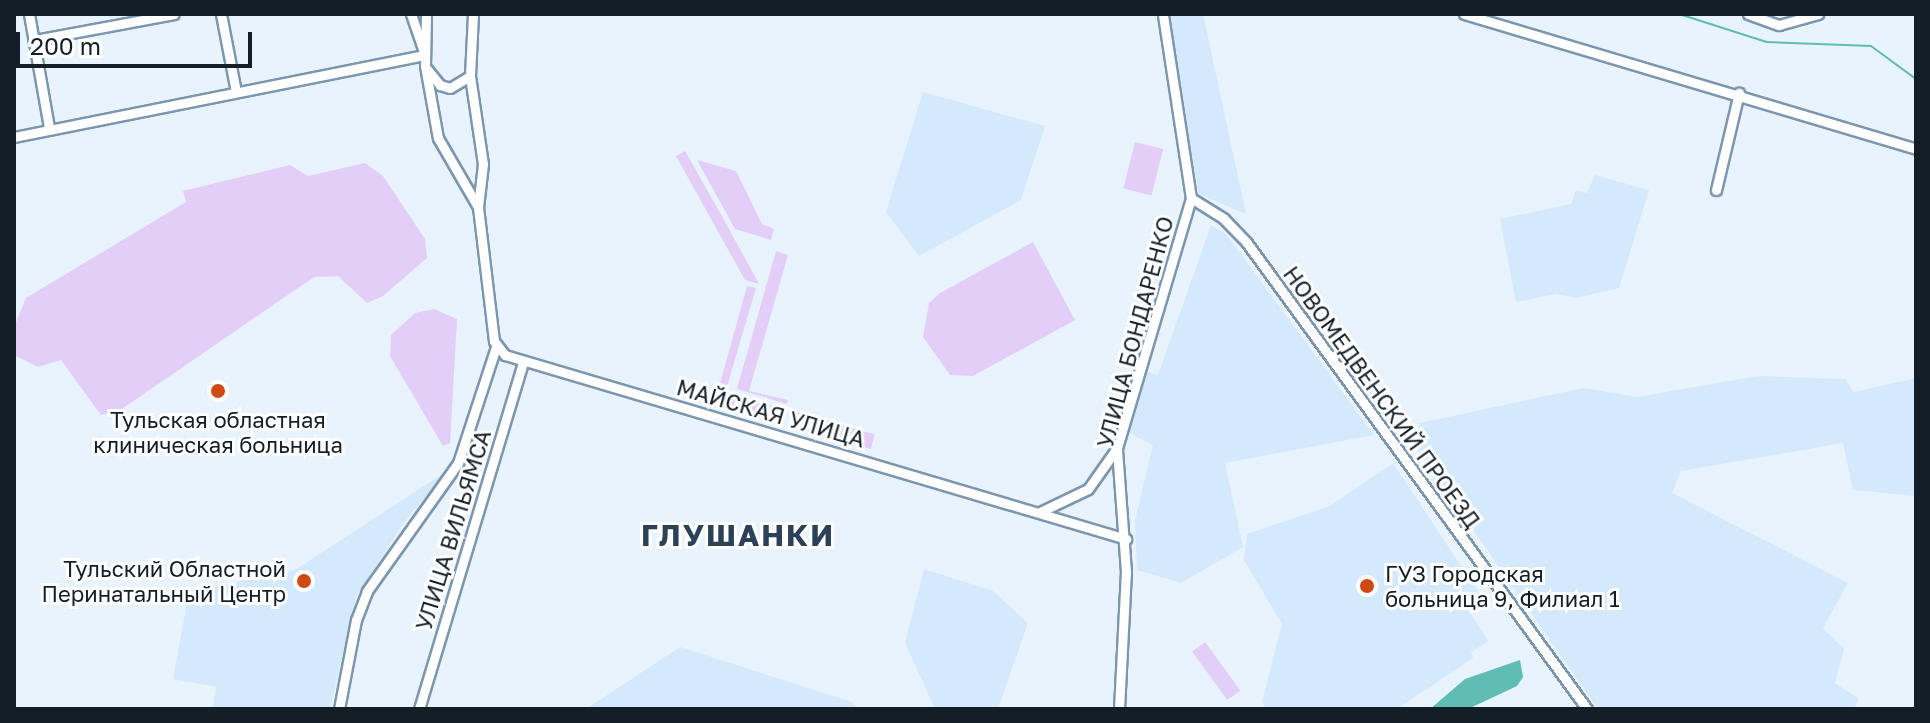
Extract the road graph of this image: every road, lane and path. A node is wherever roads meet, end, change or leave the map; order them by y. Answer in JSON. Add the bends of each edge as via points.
{"nodes":[{"id":1,"x":29,"y":14,"type":"edge"},
{"id":2,"x":174,"y":14,"type":"edge"},
{"id":3,"x":221,"y":14,"type":"edge"},
{"id":4,"x":411,"y":14,"type":"edge"},
{"id":5,"x":426,"y":14,"type":"edge"},
{"id":6,"x":473,"y":14,"type":"edge"},
{"id":7,"x":1163,"y":14,"type":"edge"},
{"id":8,"x":1464,"y":14,"type":"edge"},
{"id":9,"x":1748,"y":14,"type":"edge"},
{"id":10,"x":1818,"y":14,"type":"edge"},
{"id":11,"x":34,"y":40,"type":"junction"},
{"id":12,"x":425,"y":61,"type":"junction"},
{"id":13,"x":470,"y":76,"type":"junction"},
{"id":14,"x":236,"y":92,"type":"junction"},
{"id":15,"x":1739,"y":93,"type":"junction"},
{"id":16,"x":49,"y":128,"type":"junction"},
{"id":17,"x":16,"y":132,"type":"edge"},
{"id":18,"x":1916,"y":149,"type":"edge"},
{"id":19,"x":457,"y":175,"type":"junction"},
{"id":20,"x":479,"y":180,"type":"junction"},
{"id":21,"x":1716,"y":190,"type":"dead end"},
{"id":22,"x":1191,"y":198,"type":"junction"},
{"id":23,"x":478,"y":207,"type":"junction"},
{"id":24,"x":496,"y":347,"type":"junction"},
{"id":25,"x":523,"y":362,"type":"junction"},
{"id":26,"x":1117,"y":448,"type":"junction"},
{"id":27,"x":1037,"y":513,"type":"junction"},
{"id":28,"x":1126,"y":539,"type":"junction"},
{"id":29,"x":339,"y":709,"type":"edge"},
{"id":30,"x":419,"y":709,"type":"edge"},
{"id":31,"x":1119,"y":709,"type":"edge"},
{"id":32,"x":1587,"y":709,"type":"edge"}],
"edges":[{"from":1,"to":11,"type":"street"},
{"from":2,"to":11,"type":"street"},
{"from":3,"to":14,"type":"street"},
{"from":4,"to":12,"type":"street"},
{"from":5,"to":12,"type":"street"},
{"from":6,"to":13,"type":"street"},
{"from":7,"to":22,"type":"street","name":"УЛИЦА БОНДАРЕНКО"},
{"from":8,"to":15,"type":"street"},
{"from":9,"to":10,"type":"street","via":[[1779,25]]},
{"from":11,"to":16,"type":"street"},
{"from":12,"to":13,"type":"street","via":[[440,85],[450,88]]},
{"from":12,"to":14,"type":"street"},
{"from":12,"to":19,"type":"street","via":[[438,138]]},
{"from":13,"to":20,"type":"street","via":[[483,164]]},
{"from":14,"to":16,"type":"street"},
{"from":15,"to":18,"type":"street"},
{"from":15,"to":21,"type":"street"},
{"from":16,"to":17,"type":"street"},
{"from":19,"to":20,"type":"street"},
{"from":19,"to":23,"type":"street"},
{"from":20,"to":23,"type":"street"},
{"from":22,"to":26,"type":"street","name":"УЛИЦА БОНДАРЕНКО"},
{"from":22,"to":32,"type":"street","name":"НОВОМЕДВЕНСКИЙ ПРОЕЗД","via":[[1224,219],[1247,243]]},
{"from":23,"to":24,"type":"street"},
{"from":24,"to":25,"type":"street","name":"МАЙСКАЯ УЛИЦА"},
{"from":24,"to":29,"type":"street","via":[[458,463],[367,591],[356,620]]},
{"from":25,"to":27,"type":"street","name":"МАЙСКАЯ УЛИЦА"},
{"from":25,"to":30,"type":"street","name":"УЛИЦА ВИЛЬЯМСА"},
{"from":26,"to":27,"type":"street","via":[[1088,489]]},
{"from":26,"to":28,"type":"street","name":"УЛИЦА БОНДАРЕНКО"},
{"from":27,"to":28,"type":"street","name":"МАЙСКАЯ УЛИЦА"},
{"from":28,"to":31,"type":"street","name":"УЛИЦА БОНДАРЕНКО"}]}
